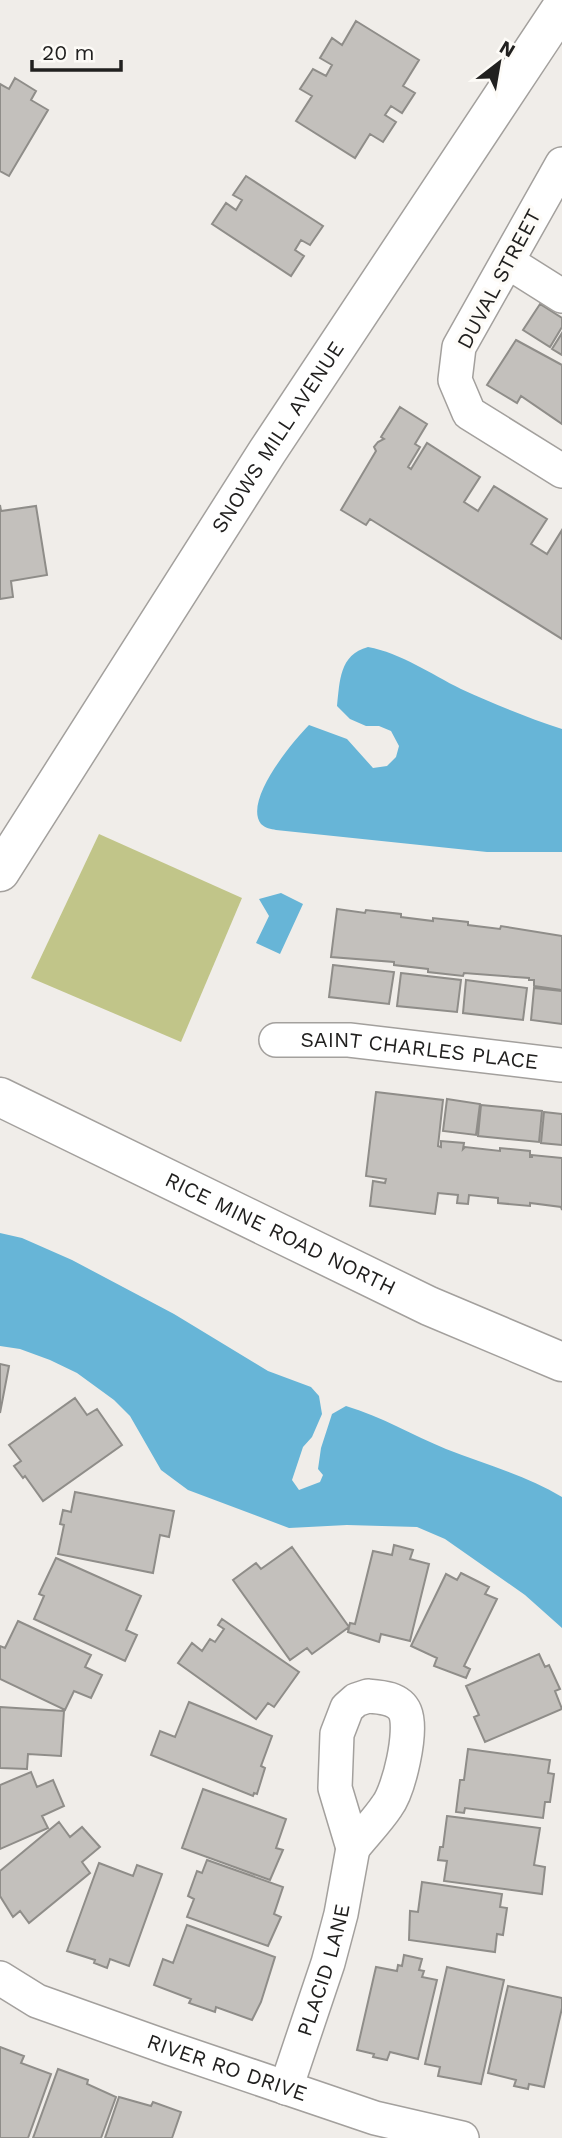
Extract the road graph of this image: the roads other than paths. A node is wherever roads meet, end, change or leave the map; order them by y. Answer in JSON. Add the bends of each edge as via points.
{"nodes":[{"id":1,"x":562,"y":6,"type":"edge"},
{"id":2,"x":562,"y":164,"type":"edge"},
{"id":3,"x":508,"y":262,"type":"junction"},
{"id":4,"x":562,"y":296,"type":"edge"},
{"id":5,"x":562,"y":471,"type":"edge"},
{"id":6,"x":0,"y":872,"type":"edge"},
{"id":7,"x":276,"y":1040,"type":"dead end"},
{"id":8,"x":562,"y":1065,"type":"edge"},
{"id":9,"x":0,"y":1097,"type":"edge"},
{"id":10,"x":562,"y":1362,"type":"edge"},
{"id":11,"x":353,"y":1847,"type":"dead end"},
{"id":12,"x":0,"y":1978,"type":"edge"},
{"id":13,"x":286,"y":2088,"type":"junction"},
{"id":14,"x":462,"y":2138,"type":"edge"}],
"edges":[{"from":1,"to":6,"type":"main road","name":"SNOWS MILL AVENUE","via":[[267,452]]},
{"from":2,"to":3,"type":"street","name":"DUVAL STREET"},
{"from":3,"to":4,"type":"street"},
{"from":3,"to":5,"type":"street","name":"DUVAL STREET","via":[[459,347],[455,380],[469,412]]},
{"from":7,"to":8,"type":"street","name":"SAINT CHARLES PLACE","via":[[349,1040]]},
{"from":9,"to":10,"type":"main road","name":"RICE MINE ROAD NORTH","via":[[429,1306]]},
{"from":11,"to":13,"type":"street","name":"PLACID LANE","via":[[328,1963]]},
{"from":12,"to":13,"type":"street","name":"RIVER RO DRIVE","via":[[37,2001]]},
{"from":13,"to":14,"type":"street","name":"RIVER RO DRIVE","via":[[375,2118]]}]}
